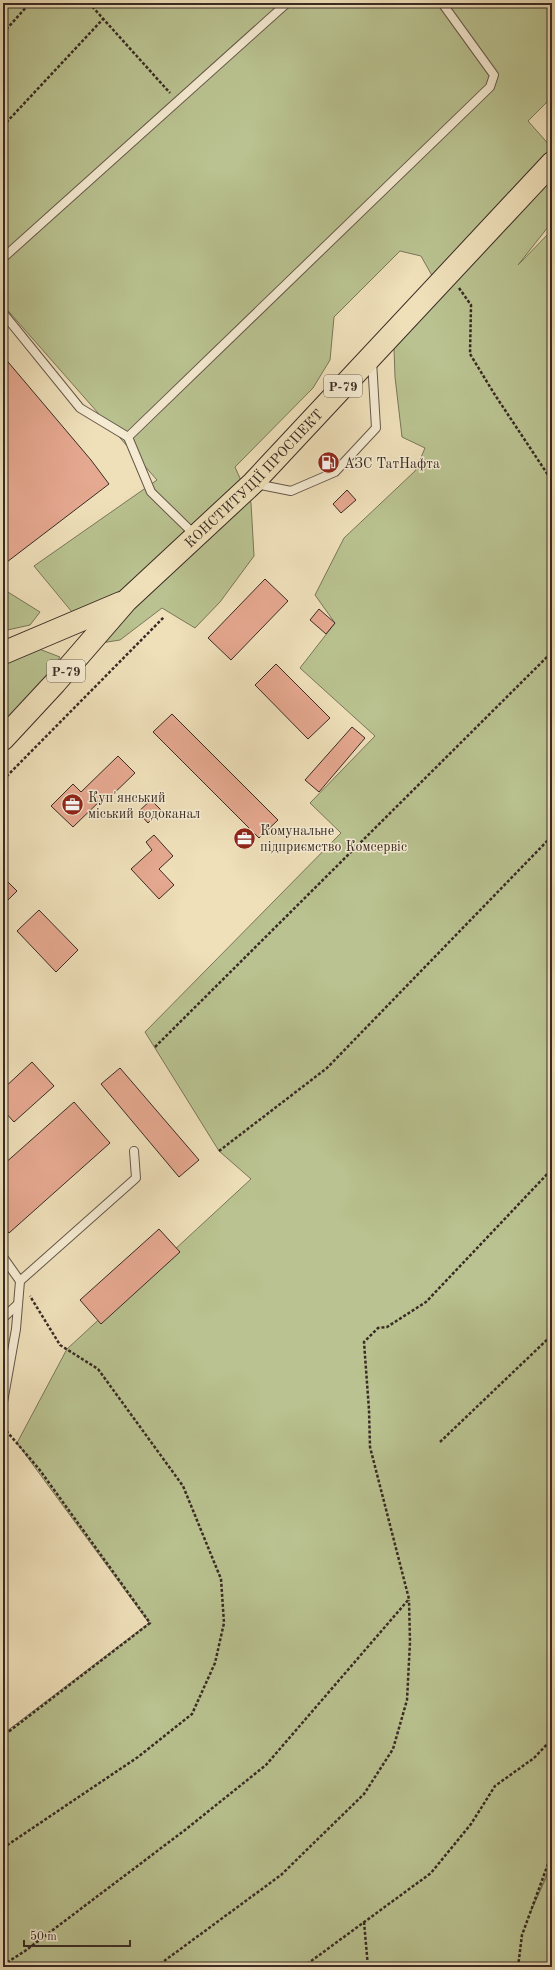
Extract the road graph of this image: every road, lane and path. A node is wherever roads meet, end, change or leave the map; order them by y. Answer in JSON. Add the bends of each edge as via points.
{"nodes":[{"id":1,"x":30,"y":3,"type":"edge"},
{"id":2,"x":89,"y":3,"type":"edge"},
{"id":3,"x":287,"y":3,"type":"edge"},
{"id":4,"x":442,"y":3,"type":"edge"},
{"id":5,"x":103,"y":19,"type":"junction"},
{"id":6,"x":3,"y":33,"type":"edge"},
{"id":7,"x":178,"y":101,"type":"junction"},
{"id":8,"x":3,"y":126,"type":"edge"},
{"id":9,"x":552,"y":163,"type":"edge"},
{"id":10,"x":3,"y":258,"type":"edge"},
{"id":11,"x":442,"y":281,"type":"junction"},
{"id":12,"x":3,"y":313,"type":"edge"},
{"id":13,"x":372,"y":356,"type":"junction"},
{"id":14,"x":128,"y":437,"type":"junction"},
{"id":15,"x":552,"y":481,"type":"edge"},
{"id":16,"x":253,"y":483,"type":"junction"},
{"id":17,"x":196,"y":536,"type":"junction"},
{"id":18,"x":126,"y":601,"type":"junction"},
{"id":19,"x":164,"y":617,"type":"dead end"},
{"id":20,"x":552,"y":652,"type":"edge"},
{"id":21,"x":3,"y":653,"type":"edge"},
{"id":22,"x":3,"y":739,"type":"edge"},
{"id":23,"x":3,"y":780,"type":"edge"},
{"id":24,"x":552,"y":836,"type":"edge"},
{"id":25,"x":154,"y":1047,"type":"dead end"},
{"id":26,"x":219,"y":1150,"type":"dead end"},
{"id":27,"x":134,"y":1151,"type":"dead end"},
{"id":28,"x":552,"y":1169,"type":"edge"},
{"id":29,"x":3,"y":1257,"type":"edge"},
{"id":30,"x":20,"y":1281,"type":"junction"},
{"id":31,"x":18,"y":1304,"type":"junction"},
{"id":32,"x":3,"y":1318,"type":"edge"},
{"id":33,"x":552,"y":1335,"type":"edge"},
{"id":34,"x":3,"y":1402,"type":"edge"},
{"id":35,"x":3,"y":1427,"type":"edge"},
{"id":36,"x":440,"y":1442,"type":"dead end"},
{"id":37,"x":409,"y":1599,"type":"junction"},
{"id":38,"x":3,"y":1736,"type":"edge"},
{"id":39,"x":552,"y":1739,"type":"edge"},
{"id":40,"x":3,"y":1848,"type":"edge"},
{"id":41,"x":552,"y":1853,"type":"edge"},
{"id":42,"x":364,"y":1921,"type":"junction"},
{"id":43,"x":3,"y":1965,"type":"edge"},
{"id":44,"x":156,"y":1967,"type":"edge"},
{"id":45,"x":303,"y":1967,"type":"edge"},
{"id":46,"x":368,"y":1967,"type":"edge"},
{"id":47,"x":518,"y":1967,"type":"edge"}],
"edges":[{"from":1,"to":6,"type":"path"},
{"from":2,"to":5,"type":"path"},
{"from":3,"to":7,"type":"lane"},
{"from":4,"to":14,"type":"lane","via":[[494,75],[490,87]]},
{"from":5,"to":7,"type":"path"},
{"from":5,"to":8,"type":"path"},
{"from":7,"to":10,"type":"lane"},
{"from":9,"to":11,"type":"main road","name":"КОНСТИТУЦІЇ ПРОСПЕКТ","number":"Р-79"},
{"from":11,"to":13,"type":"main road","name":"КОНСТИТУЦІЇ ПРОСПЕКТ","number":"Р-79"},
{"from":11,"to":15,"type":"path","via":[[461,289],[472,305],[470,354]]},
{"from":12,"to":14,"type":"lane","via":[[80,408]]},
{"from":13,"to":16,"type":"main road","name":"КОНСТИТУЦІЇ ПРОСПЕКТ","number":"Р-79"},
{"from":13,"to":16,"type":"lane","via":[[376,428],[335,472],[291,491]]},
{"from":14,"to":17,"type":"lane","via":[[151,492]]},
{"from":16,"to":17,"type":"main road","name":"КОНСТИТУЦІЇ ПРОСПЕКТ","number":"Р-79"},
{"from":17,"to":18,"type":"main road","name":"КОНСТИТУЦІЇ ПРОСПЕКТ","number":"Р-79"},
{"from":18,"to":21,"type":"main road","number":"Р-79"},
{"from":18,"to":22,"type":"main road","name":"КОНСТИТУЦІЇ ПРОСПЕКТ","number":"Р-79"},
{"from":19,"to":23,"type":"path"},
{"from":20,"to":25,"type":"path"},
{"from":24,"to":26,"type":"path","via":[[327,1068]]},
{"from":27,"to":30,"type":"lane","via":[[136,1178]]},
{"from":28,"to":37,"type":"path","via":[[426,1302],[387,1326],[378,1328],[364,1342],[370,1447]]},
{"from":29,"to":30,"type":"lane"},
{"from":30,"to":31,"type":"lane"},
{"from":30,"to":40,"type":"path","via":[[60,1345],[98,1369],[183,1486],[221,1579],[224,1623],[215,1663],[192,1714],[138,1757]]},
{"from":31,"to":32,"type":"lane"},
{"from":31,"to":34,"type":"lane"},
{"from":33,"to":36,"type":"path"},
{"from":35,"to":38,"type":"path","via":[[39,1469],[150,1623]]},
{"from":37,"to":43,"type":"path","via":[[266,1765],[26,1951]]},
{"from":37,"to":44,"type":"path","via":[[407,1700],[393,1749],[364,1794],[281,1875]]},
{"from":39,"to":42,"type":"path","via":[[534,1758],[495,1786],[471,1824],[431,1873]]},
{"from":41,"to":47,"type":"path","via":[[522,1935]]},
{"from":42,"to":45,"type":"path"},
{"from":42,"to":46,"type":"path"}]}
